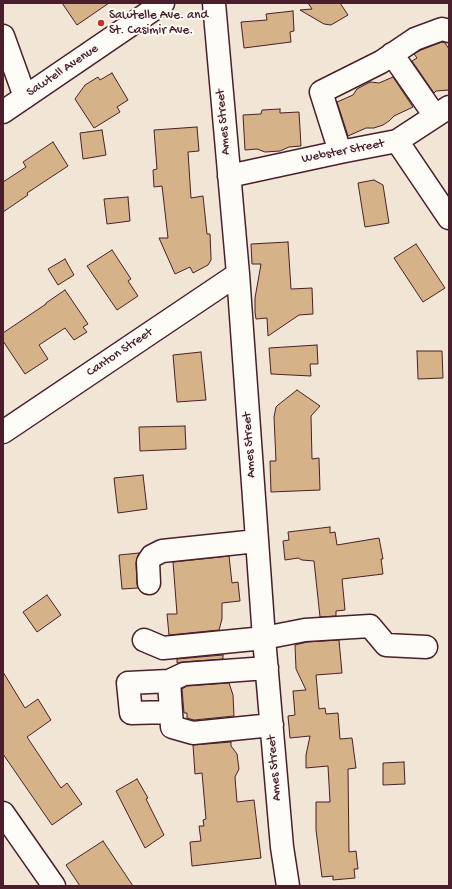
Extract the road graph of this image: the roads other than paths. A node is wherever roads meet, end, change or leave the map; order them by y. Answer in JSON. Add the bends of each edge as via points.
{"nodes":[{"id":1,"x":163,"y":3,"type":"edge"},
{"id":2,"x":214,"y":3,"type":"edge"},
{"id":3,"x":449,"y":31,"type":"edge"},
{"id":4,"x":3,"y":36,"type":"edge"},
{"id":5,"x":392,"y":54,"type":"junction"},
{"id":6,"x":25,"y":97,"type":"junction"},
{"id":7,"x":3,"y":112,"type":"edge"},
{"id":8,"x":442,"y":112,"type":"edge"},
{"id":9,"x":397,"y":141,"type":"junction"},
{"id":10,"x":340,"y":152,"type":"junction"},
{"id":11,"x":229,"y":176,"type":"junction"},
{"id":12,"x":449,"y":218,"type":"edge"},
{"id":13,"x":238,"y":274,"type":"junction"},
{"id":14,"x":3,"y":432,"type":"edge"},
{"id":15,"x":257,"y":541,"type":"junction"},
{"id":16,"x":149,"y":583,"type":"dead end"},
{"id":17,"x":264,"y":638,"type":"junction"},
{"id":18,"x":144,"y":640,"type":"dead end"},
{"id":19,"x":426,"y":647,"type":"dead end"},
{"id":20,"x":267,"y":668,"type":"junction"},
{"id":21,"x":169,"y":681,"type":"junction"},
{"id":22,"x":171,"y":712,"type":"junction"},
{"id":23,"x":272,"y":725,"type":"junction"},
{"id":24,"x":3,"y":813,"type":"edge"},
{"id":25,"x":54,"y":886,"type":"edge"},
{"id":26,"x":288,"y":886,"type":"edge"}],
"edges":[{"from":1,"to":6,"type":"street","name":"Sawtell Avenue"},
{"from":2,"to":11,"type":"street","name":"Ames Street"},
{"from":3,"to":5,"type":"street","via":[[442,29],[415,39]]},
{"from":4,"to":6,"type":"street"},
{"from":5,"to":8,"type":"street"},
{"from":5,"to":10,"type":"street","via":[[321,92]]},
{"from":6,"to":7,"type":"street","name":"Sawtell Avenue"},
{"from":8,"to":9,"type":"street","name":"Webster Street"},
{"from":9,"to":10,"type":"street","name":"Webster Street"},
{"from":9,"to":12,"type":"street"},
{"from":10,"to":11,"type":"street","name":"Webster Street"},
{"from":11,"to":13,"type":"street","name":"Ames Street"},
{"from":13,"to":14,"type":"street","name":"Canton Street"},
{"from":13,"to":15,"type":"street","name":"Ames Street"},
{"from":15,"to":16,"type":"street","via":[[162,551],[152,556],[148,562]]},
{"from":15,"to":17,"type":"street","name":"Ames Street"},
{"from":17,"to":18,"type":"street","via":[[163,648]]},
{"from":17,"to":19,"type":"street","via":[[305,630],[370,626],[386,645]]},
{"from":17,"to":20,"type":"street","name":"Ames Street"},
{"from":20,"to":21,"type":"street","via":[[184,674]]},
{"from":20,"to":23,"type":"street","name":"Ames Street"},
{"from":21,"to":22,"type":"street"},
{"from":21,"to":22,"type":"street","via":[[128,682],[131,713]]},
{"from":22,"to":23,"type":"street","via":[[172,727],[193,732]]},
{"from":23,"to":26,"type":"street","name":"Ames Street","via":[[282,847]]},
{"from":24,"to":25,"type":"street"}]}
